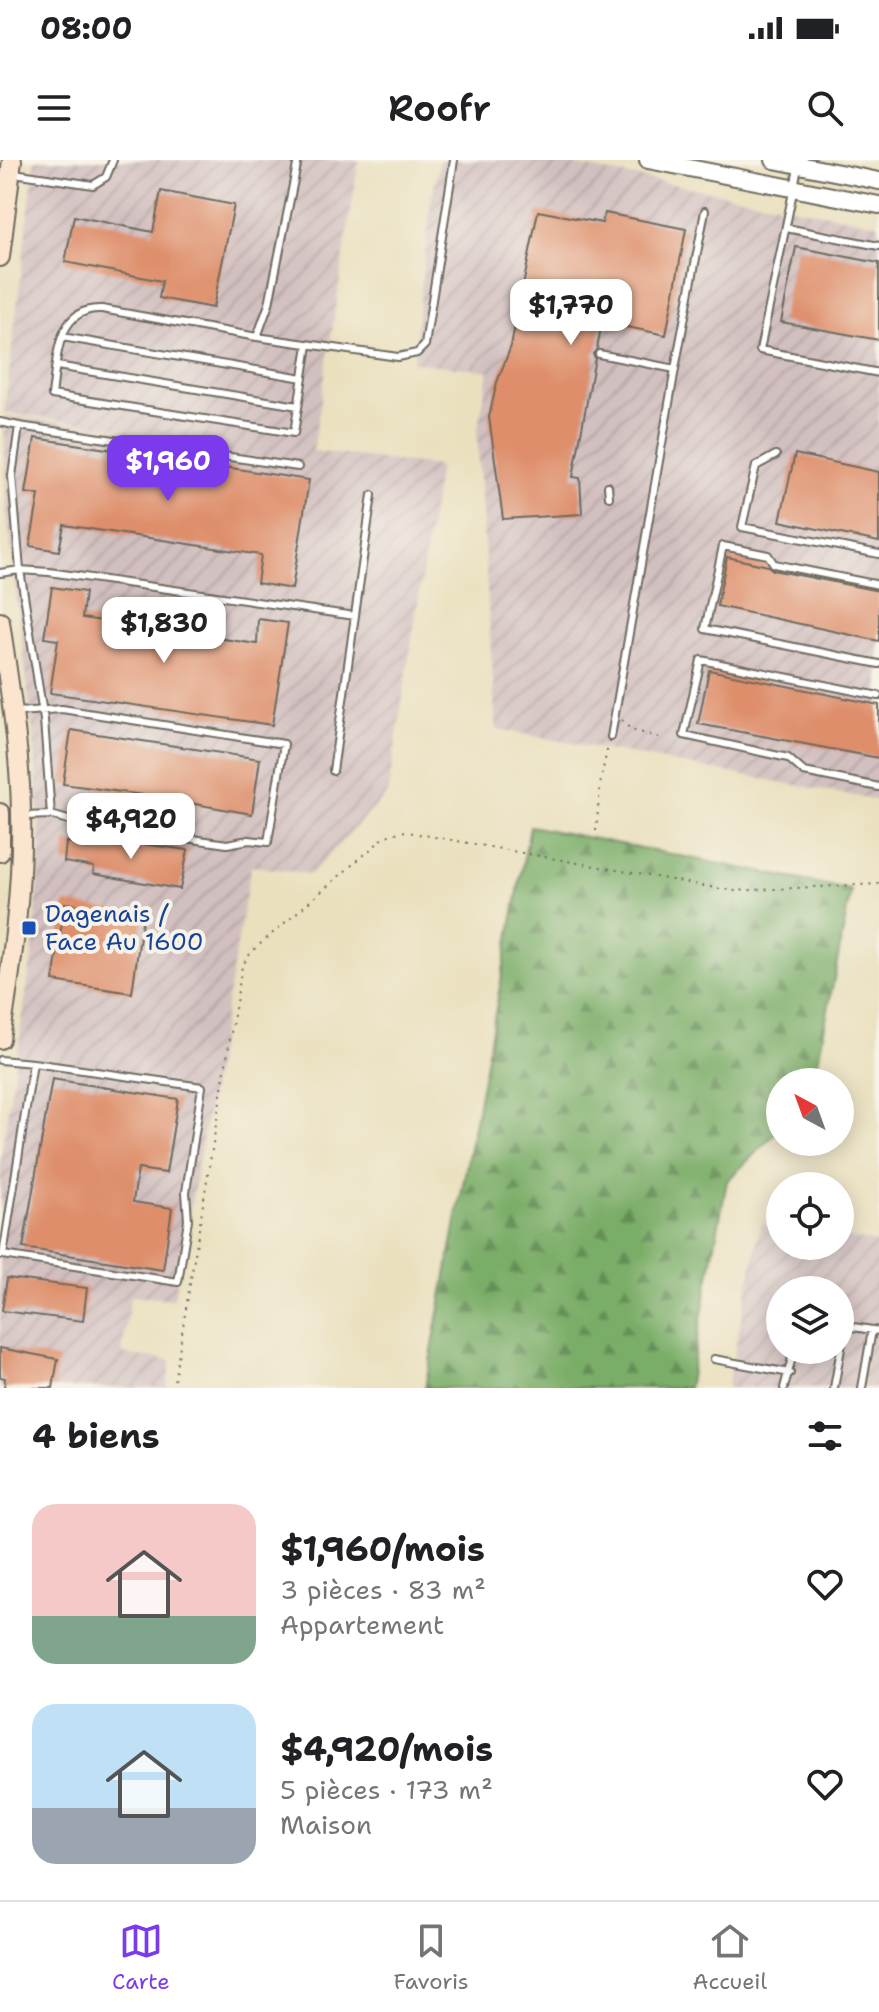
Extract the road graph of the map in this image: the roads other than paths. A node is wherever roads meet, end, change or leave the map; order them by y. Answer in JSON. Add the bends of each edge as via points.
{"nodes":[{"id":1,"x":113,"y":160,"type":"edge"},
{"id":2,"x":298,"y":160,"type":"edge"},
{"id":3,"x":454,"y":160,"type":"edge"},
{"id":4,"x":648,"y":160,"type":"edge"},
{"id":5,"x":774,"y":160,"type":"edge"},
{"id":6,"x":818,"y":164,"type":"edge"},
{"id":7,"x":799,"y":165,"type":"junction"},
{"id":8,"x":11,"y":166,"type":"edge"},
{"id":9,"x":842,"y":167,"type":"edge"},
{"id":10,"x":879,"y":181,"type":"edge"},
{"id":11,"x":794,"y":188,"type":"junction"},
{"id":12,"x":879,"y":205,"type":"edge"},
{"id":13,"x":705,"y":211,"type":"dead end"},
{"id":14,"x":786,"y":228,"type":"junction"},
{"id":15,"x":879,"y":246,"type":"edge"},
{"id":16,"x":0,"y":257,"type":"edge"},
{"id":17,"x":62,"y":337,"type":"junction"},
{"id":18,"x":257,"y":337,"type":"junction"},
{"id":19,"x":308,"y":345,"type":"junction"},
{"id":20,"x":599,"y":354,"type":"dead end"},
{"id":21,"x":57,"y":366,"type":"junction"},
{"id":22,"x":675,"y":369,"type":"junction"},
{"id":23,"x":879,"y":373,"type":"edge"},
{"id":24,"x":303,"y":378,"type":"junction"},
{"id":25,"x":298,"y":406,"type":"junction"},
{"id":26,"x":0,"y":422,"type":"edge"},
{"id":27,"x":19,"y":426,"type":"junction"},
{"id":28,"x":776,"y":455,"type":"dead end"},
{"id":29,"x":298,"y":467,"type":"dead end"},
{"id":30,"x":608,"y":486,"type":"dead end"},
{"id":31,"x":372,"y":495,"type":"dead end"},
{"id":32,"x":609,"y":497,"type":"dead end"},
{"id":33,"x":879,"y":554,"type":"edge"},
{"id":34,"x":20,"y":570,"type":"junction"},
{"id":35,"x":0,"y":573,"type":"edge"},
{"id":36,"x":879,"y":585,"type":"edge"},
{"id":37,"x":355,"y":616,"type":"junction"},
{"id":38,"x":0,"y":622,"type":"edge"},
{"id":39,"x":879,"y":664,"type":"edge"},
{"id":40,"x":879,"y":696,"type":"edge"},
{"id":41,"x":41,"y":709,"type":"junction"},
{"id":42,"x":14,"y":713,"type":"junction"},
{"id":43,"x":611,"y":737,"type":"road end"},
{"id":44,"x":333,"y":771,"type":"dead end"},
{"id":45,"x":879,"y":787,"type":"edge"},
{"id":46,"x":0,"y":813,"type":"edge"},
{"id":47,"x":51,"y":815,"type":"junction"},
{"id":48,"x":21,"y":816,"type":"junction"},
{"id":49,"x":0,"y":822,"type":"edge"},
{"id":50,"x":0,"y":837,"type":"edge"},
{"id":51,"x":0,"y":852,"type":"edge"},
{"id":52,"x":0,"y":1039,"type":"edge"},
{"id":53,"x":0,"y":1060,"type":"edge"},
{"id":54,"x":33,"y":1063,"type":"junction"},
{"id":55,"x":1,"y":1255,"type":"edge"},
{"id":56,"x":854,"y":1328,"type":"edge"},
{"id":57,"x":876,"y":1331,"type":"edge"},
{"id":58,"x":714,"y":1359,"type":"dead end"},
{"id":59,"x":792,"y":1364,"type":"edge"},
{"id":60,"x":837,"y":1364,"type":"edge"},
{"id":61,"x":790,"y":1373,"type":"junction"},
{"id":62,"x":784,"y":1388,"type":"edge"},
{"id":63,"x":834,"y":1388,"type":"edge"},
{"id":64,"x":862,"y":1388,"type":"edge"}],
"edges":[{"from":1,"to":8,"type":"lane","via":[[106,177],[93,185]]},
{"from":2,"to":18,"type":"lane","via":[[269,304]]},
{"from":3,"to":19,"type":"lane","via":[[423,349],[390,357]]},
{"from":4,"to":11,"type":"street"},
{"from":5,"to":7,"type":"street"},
{"from":6,"to":7,"type":"street"},
{"from":6,"to":9,"type":"street"},
{"from":7,"to":11,"type":"lane"},
{"from":8,"to":16,"type":"main road"},
{"from":9,"to":10,"type":"street"},
{"from":11,"to":12,"type":"street"},
{"from":11,"to":14,"type":"lane"},
{"from":13,"to":22,"type":"lane"},
{"from":14,"to":15,"type":"lane"},
{"from":14,"to":23,"type":"lane","via":[[760,350]]},
{"from":17,"to":18,"type":"lane","via":[[72,317],[93,309]]},
{"from":17,"to":21,"type":"lane"},
{"from":17,"to":24,"type":"lane"},
{"from":18,"to":19,"type":"lane"},
{"from":19,"to":24,"type":"lane"},
{"from":20,"to":22,"type":"lane"},
{"from":21,"to":25,"type":"lane"},
{"from":21,"to":25,"type":"lane","via":[[52,395],[294,433]]},
{"from":22,"to":43,"type":"lane"},
{"from":24,"to":25,"type":"lane"},
{"from":26,"to":27,"type":"lane"},
{"from":27,"to":29,"type":"lane"},
{"from":27,"to":34,"type":"lane","via":[[12,476]]},
{"from":28,"to":33,"type":"lane","via":[[756,466],[742,527]]},
{"from":30,"to":32,"type":"lane"},
{"from":31,"to":37,"type":"lane"},
{"from":34,"to":35,"type":"lane"},
{"from":34,"to":37,"type":"lane"},
{"from":34,"to":41,"type":"lane"},
{"from":36,"to":39,"type":"lane","via":[[774,564],[768,555],[723,546],[705,629]]},
{"from":37,"to":44,"type":"lane"},
{"from":38,"to":42,"type":"main road"},
{"from":40,"to":45,"type":"lane","via":[[701,660],[684,735],[788,758],[804,772]]},
{"from":41,"to":42,"type":"lane"},
{"from":41,"to":47,"type":"lane"},
{"from":41,"to":47,"type":"lane","via":[[284,744],[268,842],[227,844]]},
{"from":42,"to":48,"type":"main road"},
{"from":46,"to":49,"type":"main road"},
{"from":47,"to":48,"type":"lane"},
{"from":48,"to":52,"type":"main road","via":[[17,912]]},
{"from":49,"to":50,"type":"main road"},
{"from":50,"to":51,"type":"main road"},
{"from":53,"to":54,"type":"lane"},
{"from":54,"to":55,"type":"lane"},
{"from":54,"to":55,"type":"lane","via":[[202,1087],[178,1282]]},
{"from":56,"to":57,"type":"lane"},
{"from":57,"to":64,"type":"lane"},
{"from":58,"to":61,"type":"lane"},
{"from":59,"to":61,"type":"lane"},
{"from":60,"to":63,"type":"lane"},
{"from":61,"to":62,"type":"lane"}]}
